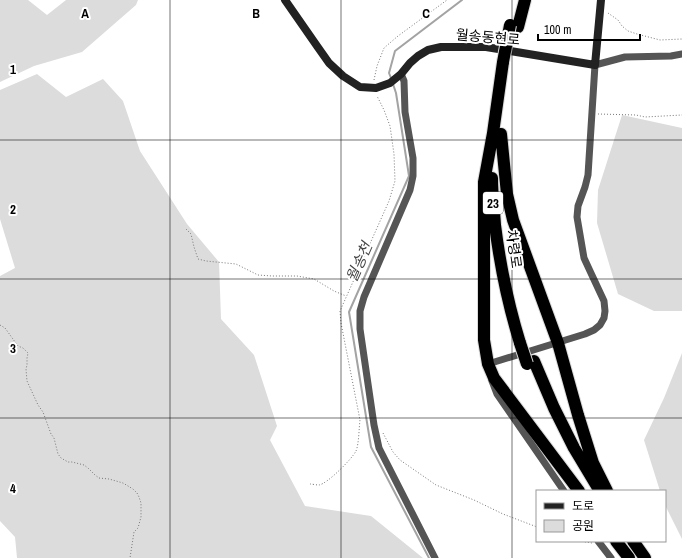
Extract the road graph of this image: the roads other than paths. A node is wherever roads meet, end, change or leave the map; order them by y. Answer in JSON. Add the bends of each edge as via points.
{"nodes":[{"id":1,"x":285,"y":0,"type":"edge"},
{"id":2,"x":516,"y":0,"type":"edge"},
{"id":3,"x":525,"y":0,"type":"edge"},
{"id":4,"x":601,"y":0,"type":"edge"},
{"id":5,"x":514,"y":26,"type":"junction"},
{"id":6,"x":682,"y":54,"type":"edge"},
{"id":7,"x":595,"y":65,"type":"junction"},
{"id":8,"x":398,"y":76,"type":"junction"},
{"id":9,"x":497,"y":133,"type":"junction"},
{"id":10,"x":558,"y":343,"type":"junction"},
{"id":11,"x":530,"y":363,"type":"junction"},
{"id":12,"x":488,"y":364,"type":"junction"},
{"id":13,"x":563,"y":490,"type":"edge"},
{"id":14,"x":578,"y":490,"type":"edge"},
{"id":15,"x":589,"y":490,"type":"edge"},
{"id":16,"x":598,"y":490,"type":"edge"},
{"id":17,"x":606,"y":490,"type":"edge"},
{"id":18,"x":599,"y":542,"type":"edge"},
{"id":19,"x":617,"y":542,"type":"edge"},
{"id":20,"x":624,"y":542,"type":"edge"},
{"id":21,"x":634,"y":542,"type":"edge"},
{"id":22,"x":641,"y":557,"type":"edge"},
{"id":23,"x":435,"y":558,"type":"edge"},
{"id":24,"x":612,"y":558,"type":"edge"},
{"id":25,"x":629,"y":558,"type":"edge"}],
"edges":[{"from":1,"to":8,"type":"street","via":[[329,63],[343,76],[360,87],[374,88],[390,83]]},
{"from":2,"to":5,"type":"highway","number":"23"},
{"from":3,"to":5,"type":"highway","number":"23"},
{"from":4,"to":7,"type":"street"},
{"from":5,"to":9,"type":"highway","name":"차령로","number":"23","bridge":true},
{"from":6,"to":7,"type":"street","via":[[625,57]]},
{"from":7,"to":8,"type":"street","name":"월송동현로","via":[[486,47],[441,47],[418,56]]},
{"from":7,"to":10,"type":"street","via":[[588,175],[577,217],[584,258],[604,301],[605,311],[600,325],[594,330]]},
{"from":8,"to":23,"type":"street","via":[[404,81],[413,176],[410,190],[364,297],[360,311],[360,329],[379,448]]},
{"from":9,"to":10,"type":"highway","via":[[513,220]]},
{"from":9,"to":11,"type":"highway","name":"차령로","number":"23","via":[[507,253]]},
{"from":9,"to":12,"type":"highway","via":[[484,182],[484,340]]},
{"from":10,"to":12,"type":"street"},
{"from":10,"to":17,"type":"highway","via":[[593,463]]},
{"from":11,"to":15,"type":"highway","number":"23","via":[[546,411]]},
{"from":11,"to":16,"type":"highway","number":"23"},
{"from":12,"to":13,"type":"street","via":[[497,394]]},
{"from":12,"to":14,"type":"highway","via":[[494,378]]},
{"from":18,"to":24,"type":"street"},
{"from":19,"to":25,"type":"highway"},
{"from":20,"to":22,"type":"highway"},
{"from":21,"to":22,"type":"highway"}]}
